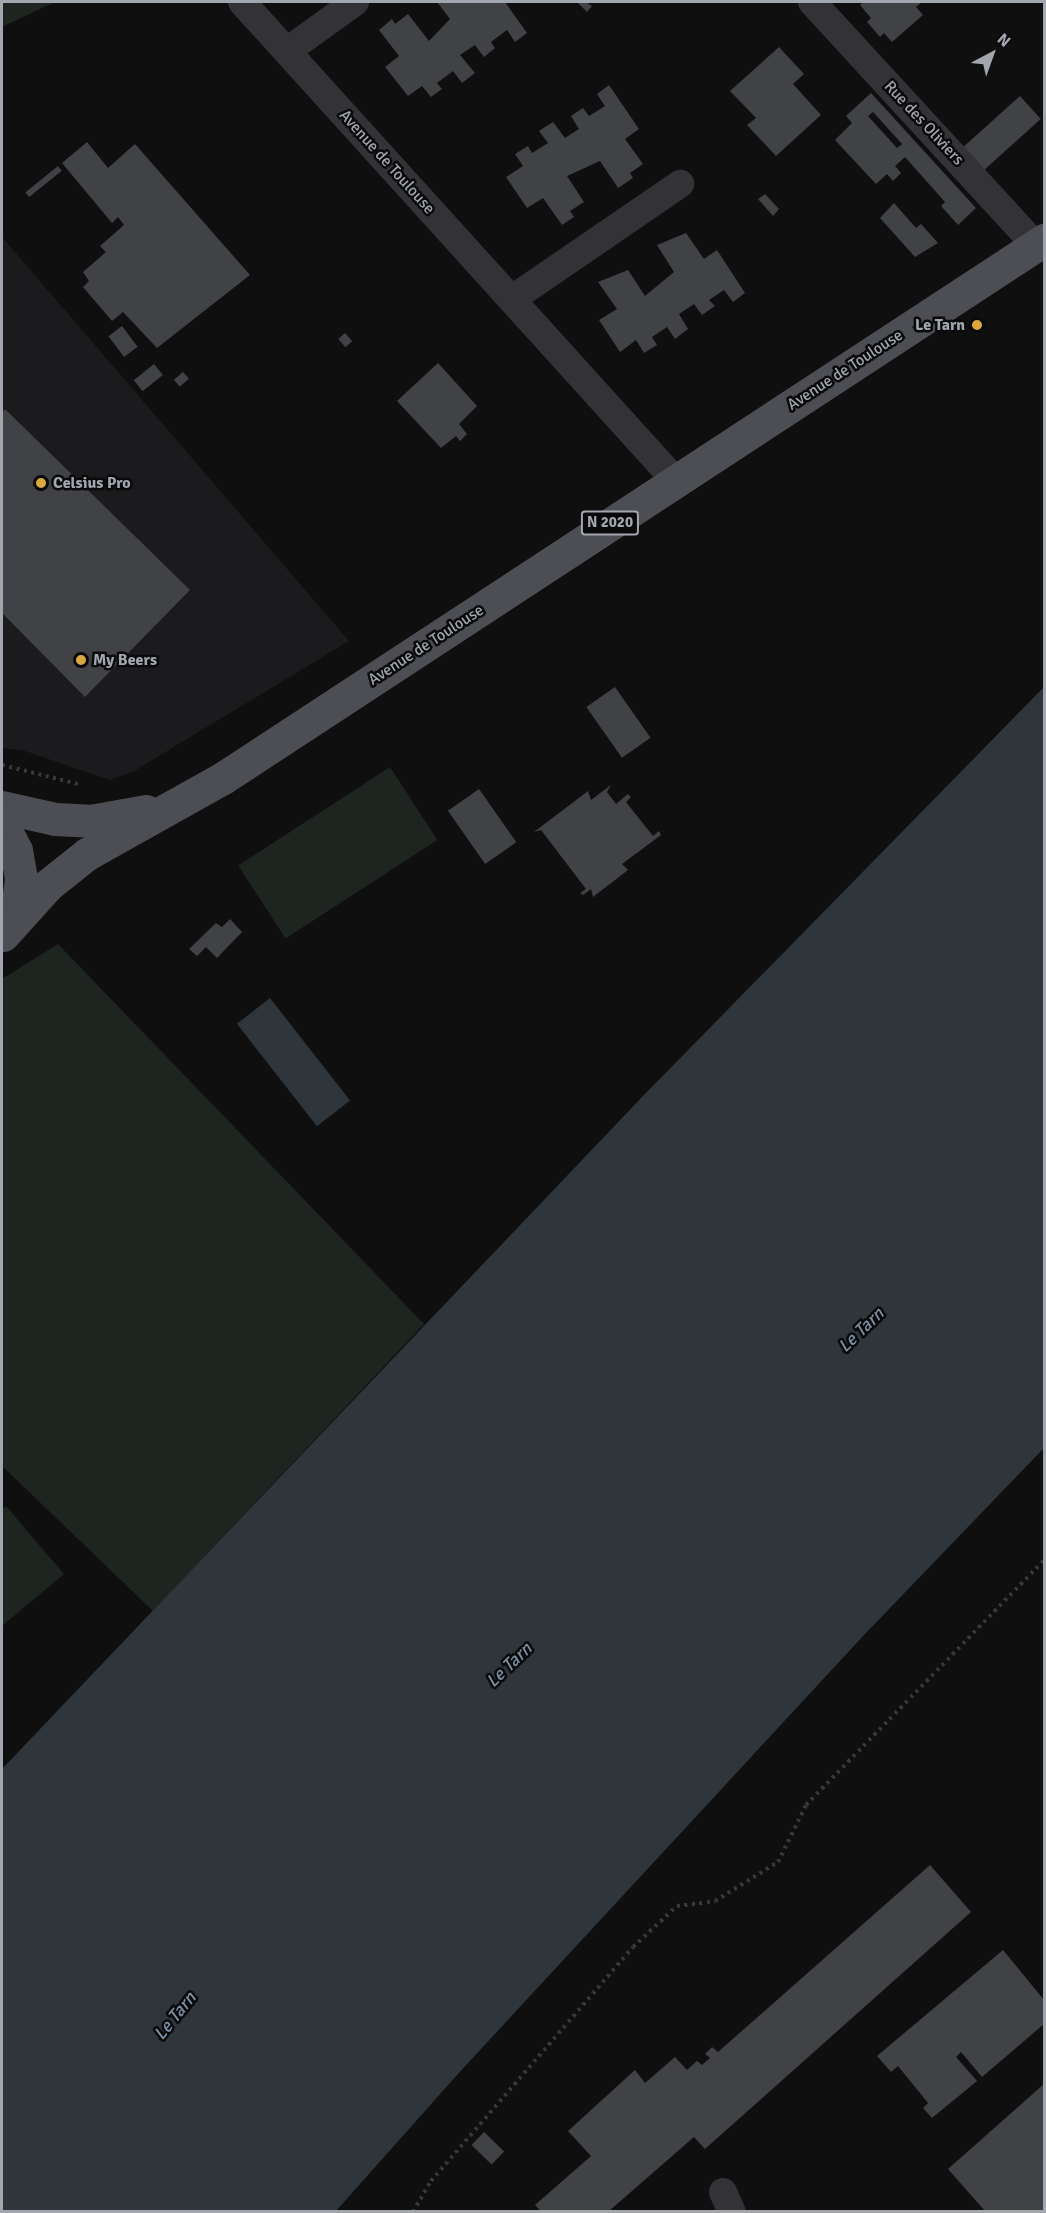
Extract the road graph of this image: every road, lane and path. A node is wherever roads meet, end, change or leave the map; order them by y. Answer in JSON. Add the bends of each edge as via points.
{"nodes":[{"id":1,"x":242,"y":2,"type":"edge"},
{"id":2,"x":355,"y":2,"type":"edge"},
{"id":3,"x":812,"y":2,"type":"edge"},
{"id":4,"x":287,"y":51,"type":"junction"},
{"id":5,"x":680,"y":184,"type":"dead end"},
{"id":6,"x":1040,"y":243,"type":"edge"},
{"id":7,"x":512,"y":299,"type":"junction"},
{"id":8,"x":675,"y":480,"type":"junction"},
{"id":9,"x":173,"y":804,"type":"junction"},
{"id":10,"x":2,"y":807,"type":"edge"},
{"id":11,"x":2,"y":823,"type":"edge"},
{"id":12,"x":2,"y":935,"type":"edge"},
{"id":13,"x":1044,"y":1560,"type":"edge"},
{"id":14,"x":413,"y":2211,"type":"edge"}],
"edges":[{"from":1,"to":4,"type":"street","name":"Avenue de Toulouse"},
{"from":2,"to":4,"type":"street"},
{"from":3,"to":6,"type":"street","name":"Rue des Oliviers"},
{"from":4,"to":7,"type":"street","name":"Avenue de Toulouse"},
{"from":5,"to":7,"type":"street"},
{"from":6,"to":8,"type":"main road","name":"Avenue de Toulouse","number":"N 2020"},
{"from":7,"to":8,"type":"street","name":"Avenue de Toulouse"},
{"from":8,"to":9,"type":"main road","name":"Avenue de Toulouse","number":"N 2020","via":[[223,778]]},
{"from":9,"to":10,"type":"main road","name":"Avenue de Toulouse","via":[[90,821],[55,819]]},
{"from":9,"to":12,"type":"main road","name":"Avenue de Toulouse","via":[[70,866]]},
{"from":11,"to":12,"type":"main road","via":[[16,850],[21,879],[16,909]]},
{"from":13,"to":14,"type":"path","via":[[806,1805],[778,1862],[715,1901],[677,1906],[633,1947],[431,2181]]}]}
